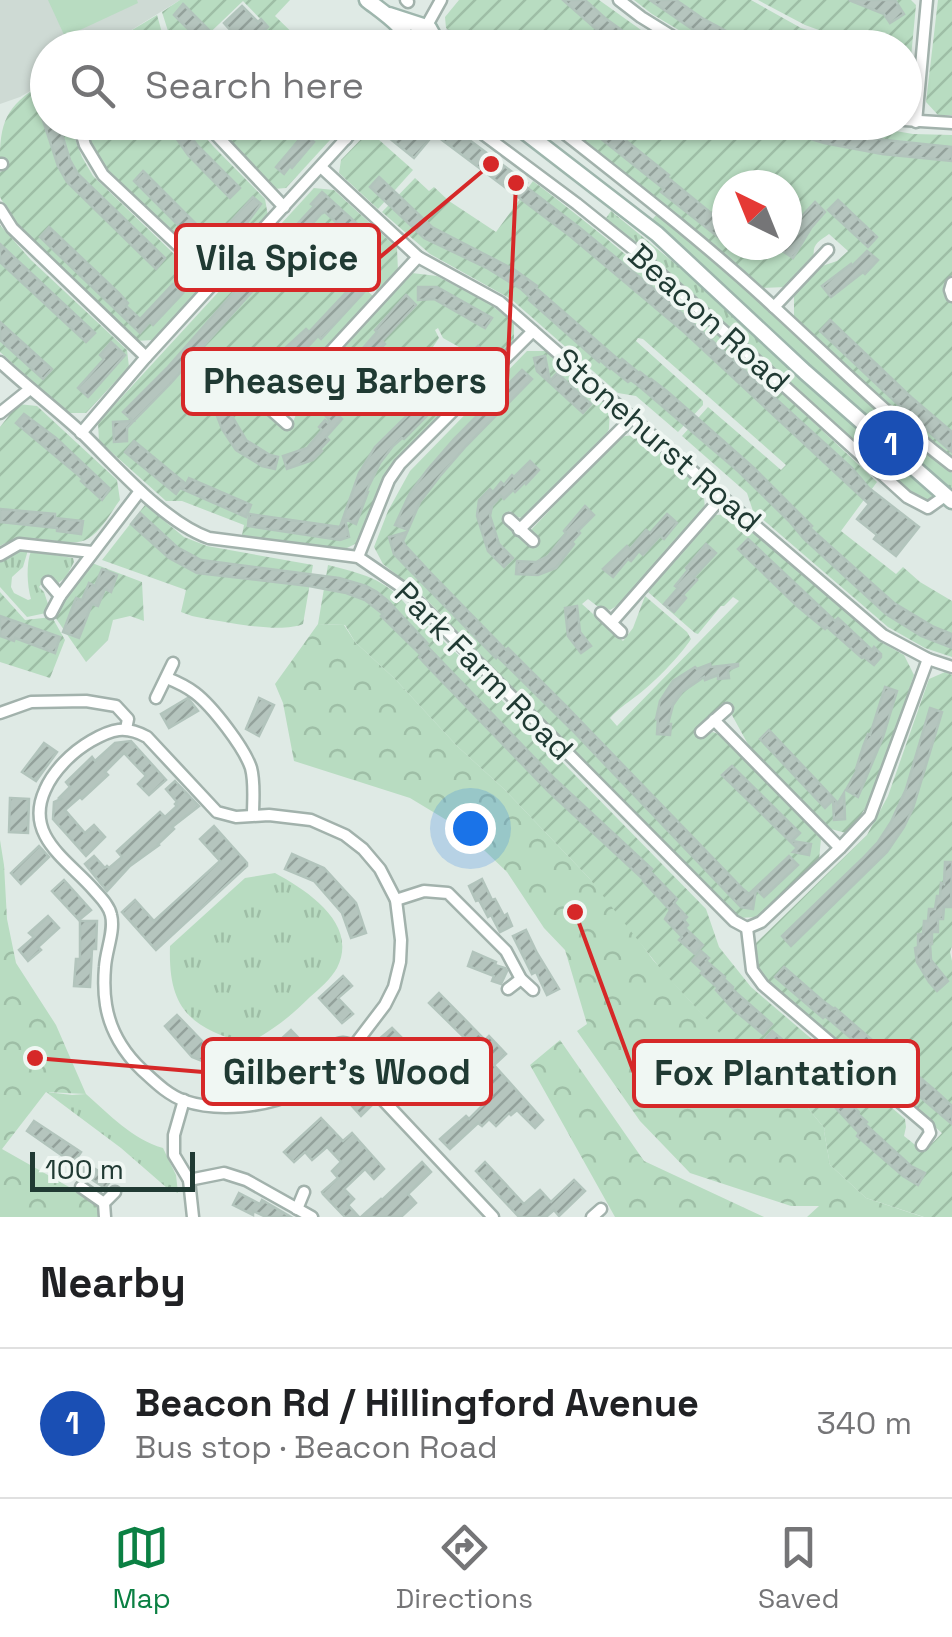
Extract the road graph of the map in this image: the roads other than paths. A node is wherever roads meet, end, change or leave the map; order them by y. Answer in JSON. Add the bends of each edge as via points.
{"nodes":[{"id":1,"x":367,"y":0,"type":"edge"},
{"id":2,"x":440,"y":0,"type":"edge"},
{"id":3,"x":619,"y":0,"type":"edge"},
{"id":4,"x":928,"y":0,"type":"edge"},
{"id":5,"x":388,"y":15,"type":"junction"},
{"id":6,"x":424,"y":26,"type":"junction"},
{"id":7,"x":401,"y":30,"type":"edge"},
{"id":8,"x":414,"y":30,"type":"edge"},
{"id":9,"x":429,"y":30,"type":"edge"},
{"id":10,"x":661,"y":30,"type":"edge"},
{"id":11,"x":922,"y":43,"type":"edge"},
{"id":12,"x":922,"y":122,"type":"edge"},
{"id":13,"x":952,"y":124,"type":"edge"},
{"id":14,"x":83,"y":140,"type":"edge"},
{"id":15,"x":221,"y":140,"type":"edge"},
{"id":16,"x":345,"y":140,"type":"edge"},
{"id":17,"x":492,"y":140,"type":"edge"},
{"id":18,"x":535,"y":140,"type":"edge"},
{"id":19,"x":573,"y":140,"type":"edge"},
{"id":20,"x":322,"y":168,"type":"junction"},
{"id":21,"x":284,"y":206,"type":"junction"},
{"id":22,"x":0,"y":209,"type":"edge"},
{"id":23,"x":828,"y":250,"type":"dead end"},
{"id":24,"x":418,"y":257,"type":"junction"},
{"id":25,"x":217,"y":282,"type":"junction"},
{"id":26,"x":952,"y":283,"type":"edge"},
{"id":27,"x":952,"y":296,"type":"edge"},
{"id":28,"x":774,"y":307,"type":"junction"},
{"id":29,"x":533,"y":331,"type":"junction"},
{"id":30,"x":146,"y":357,"type":"junction"},
{"id":31,"x":0,"y":362,"type":"edge"},
{"id":32,"x":30,"y":389,"type":"junction"},
{"id":33,"x":261,"y":401,"type":"dead end"},
{"id":34,"x":275,"y":412,"type":"junction"},
{"id":35,"x":0,"y":413,"type":"edge"},
{"id":36,"x":632,"y":418,"type":"junction"},
{"id":37,"x":287,"y":424,"type":"dead end"},
{"id":38,"x":81,"y":432,"type":"junction"},
{"id":39,"x":952,"y":464,"type":"edge"},
{"id":40,"x":140,"y":491,"type":"junction"},
{"id":41,"x":722,"y":497,"type":"junction"},
{"id":42,"x":948,"y":498,"type":"edge"},
{"id":43,"x":509,"y":520,"type":"dead end"},
{"id":44,"x":519,"y":530,"type":"junction"},
{"id":45,"x":532,"y":541,"type":"dead end"},
{"id":46,"x":92,"y":552,"type":"junction"},
{"id":47,"x":0,"y":555,"type":"edge"},
{"id":48,"x":358,"y":557,"type":"junction"},
{"id":49,"x":48,"y":582,"type":"dead end"},
{"id":50,"x":60,"y":596,"type":"junction"},
{"id":51,"x":51,"y":613,"type":"dead end"},
{"id":52,"x":601,"y":614,"type":"dead end"},
{"id":53,"x":612,"y":622,"type":"junction"},
{"id":54,"x":621,"y":632,"type":"dead end"},
{"id":55,"x":928,"y":660,"type":"junction"},
{"id":56,"x":173,"y":663,"type":"dead end"},
{"id":57,"x":952,"y":667,"type":"edge"},
{"id":58,"x":167,"y":678,"type":"junction"},
{"id":59,"x":156,"y":698,"type":"dead end"},
{"id":60,"x":726,"y":709,"type":"dead end"},
{"id":61,"x":0,"y":713,"type":"edge"},
{"id":62,"x":714,"y":720,"type":"junction"},
{"id":63,"x":126,"y":729,"type":"junction"},
{"id":64,"x":701,"y":732,"type":"dead end"},
{"id":65,"x":253,"y":815,"type":"junction"},
{"id":66,"x":840,"y":848,"type":"junction"},
{"id":67,"x":396,"y":900,"type":"junction"},
{"id":68,"x":747,"y":928,"type":"junction"},
{"id":69,"x":521,"y":979,"type":"junction"},
{"id":70,"x":508,"y":990,"type":"dead end"},
{"id":71,"x":533,"y":990,"type":"dead end"},
{"id":72,"x":353,"y":1047,"type":"junction"},
{"id":73,"x":335,"y":1067,"type":"junction"},
{"id":74,"x":352,"y":1067,"type":"junction"},
{"id":75,"x":184,"y":1100,"type":"junction"},
{"id":76,"x":922,"y":1145,"type":"dead end"},
{"id":77,"x":189,"y":1180,"type":"junction"},
{"id":78,"x":81,"y":1187,"type":"dead end"},
{"id":79,"x":114,"y":1192,"type":"dead end"},
{"id":80,"x":304,"y":1192,"type":"dead end"},
{"id":81,"x":104,"y":1202,"type":"junction"},
{"id":82,"x":297,"y":1208,"type":"junction"},
{"id":83,"x":488,"y":1215,"type":"edge"},
{"id":84,"x":105,"y":1217,"type":"edge"},
{"id":85,"x":193,"y":1217,"type":"edge"},
{"id":86,"x":312,"y":1217,"type":"edge"}],
"edges":[{"from":1,"to":5,"type":"main road"},
{"from":2,"to":6,"type":"street"},
{"from":3,"to":10,"type":"street"},
{"from":4,"to":11,"type":"street"},
{"from":5,"to":6,"type":"main road"},
{"from":5,"to":7,"type":"main road"},
{"from":6,"to":8,"type":"main road"},
{"from":6,"to":9,"type":"main road"},
{"from":12,"to":13,"type":"street"},
{"from":14,"to":25,"type":"street","via":[[103,175]]},
{"from":15,"to":21,"type":"street"},
{"from":16,"to":20,"type":"street"},
{"from":17,"to":42,"type":"street","name":"Beacon Road","via":[[633,249],[908,497],[928,508]]},
{"from":18,"to":42,"type":"main road","name":"Beacon Road","via":[[657,234]]},
{"from":19,"to":28,"type":"street","name":"Beacon Road"},
{"from":20,"to":21,"type":"street"},
{"from":20,"to":24,"type":"street","name":"Stonehurst Road"},
{"from":21,"to":25,"type":"street"},
{"from":22,"to":30,"type":"street"},
{"from":23,"to":28,"type":"street"},
{"from":24,"to":29,"type":"street","name":"Stonehurst Road","via":[[500,302]]},
{"from":24,"to":34,"type":"street"},
{"from":25,"to":30,"type":"street"},
{"from":26,"to":27,"type":"street"},
{"from":28,"to":39,"type":"street","name":"Beacon Road"},
{"from":29,"to":36,"type":"street","name":"Stonehurst Road"},
{"from":29,"to":48,"type":"street","via":[[400,464]]},
{"from":30,"to":38,"type":"street"},
{"from":31,"to":32,"type":"street","name":"Park Farm Road"},
{"from":32,"to":35,"type":"street"},
{"from":32,"to":38,"type":"street","name":"Park Farm Road"},
{"from":33,"to":34,"type":"street"},
{"from":34,"to":37,"type":"street"},
{"from":36,"to":41,"type":"street","name":"Stonehurst Road"},
{"from":36,"to":44,"type":"street"},
{"from":38,"to":40,"type":"street","name":"Park Farm Road"},
{"from":40,"to":46,"type":"street"},
{"from":40,"to":48,"type":"street","name":"Park Farm Road","via":[[208,538]]},
{"from":41,"to":53,"type":"street"},
{"from":41,"to":55,"type":"street","name":"Stonehurst Road","via":[[883,635]]},
{"from":43,"to":44,"type":"street"},
{"from":44,"to":45,"type":"street"},
{"from":46,"to":47,"type":"street","via":[[19,544]]},
{"from":46,"to":50,"type":"street"},
{"from":48,"to":68,"type":"street","name":"Park Farm Road","via":[[406,590]]},
{"from":49,"to":50,"type":"street"},
{"from":50,"to":51,"type":"street"},
{"from":52,"to":53,"type":"street"},
{"from":53,"to":54,"type":"street"},
{"from":55,"to":57,"type":"street","name":"Stonehurst Road"},
{"from":55,"to":66,"type":"street","via":[[870,816]]},
{"from":56,"to":58,"type":"street"},
{"from":58,"to":59,"type":"street"},
{"from":58,"to":65,"type":"street","via":[[208,704],[243,754],[253,784]]},
{"from":60,"to":62,"type":"street"},
{"from":61,"to":63,"type":"street","via":[[31,702],[86,700],[116,706],[128,719]]},
{"from":62,"to":64,"type":"street"},
{"from":62,"to":66,"type":"street"},
{"from":63,"to":65,"type":"street","via":[[147,738],[217,812]]},
{"from":63,"to":75,"type":"street","via":[[101,735],[60,766],[40,800],[40,829],[110,911],[104,968],[115,1034],[130,1059]]},
{"from":65,"to":67,"type":"street","via":[[311,820],[345,835],[380,868]]},
{"from":66,"to":68,"type":"street"},
{"from":67,"to":69,"type":"street","via":[[448,893],[506,951]]},
{"from":67,"to":72,"type":"street","via":[[400,962],[394,986]]},
{"from":68,"to":76,"type":"street","via":[[752,970],[764,985],[928,1126]]},
{"from":69,"to":70,"type":"street"},
{"from":69,"to":71,"type":"street"},
{"from":72,"to":73,"type":"street","via":[[333,1048]]},
{"from":72,"to":74,"type":"street"},
{"from":73,"to":74,"type":"street"},
{"from":73,"to":75,"type":"street","via":[[271,1100],[241,1106]]},
{"from":74,"to":83,"type":"street"},
{"from":75,"to":77,"type":"street","via":[[174,1155]]},
{"from":77,"to":82,"type":"street","via":[[224,1173]]},
{"from":77,"to":85,"type":"street"},
{"from":78,"to":81,"type":"street"},
{"from":79,"to":81,"type":"street"},
{"from":80,"to":82,"type":"street"},
{"from":81,"to":84,"type":"street"},
{"from":82,"to":86,"type":"street"}]}
